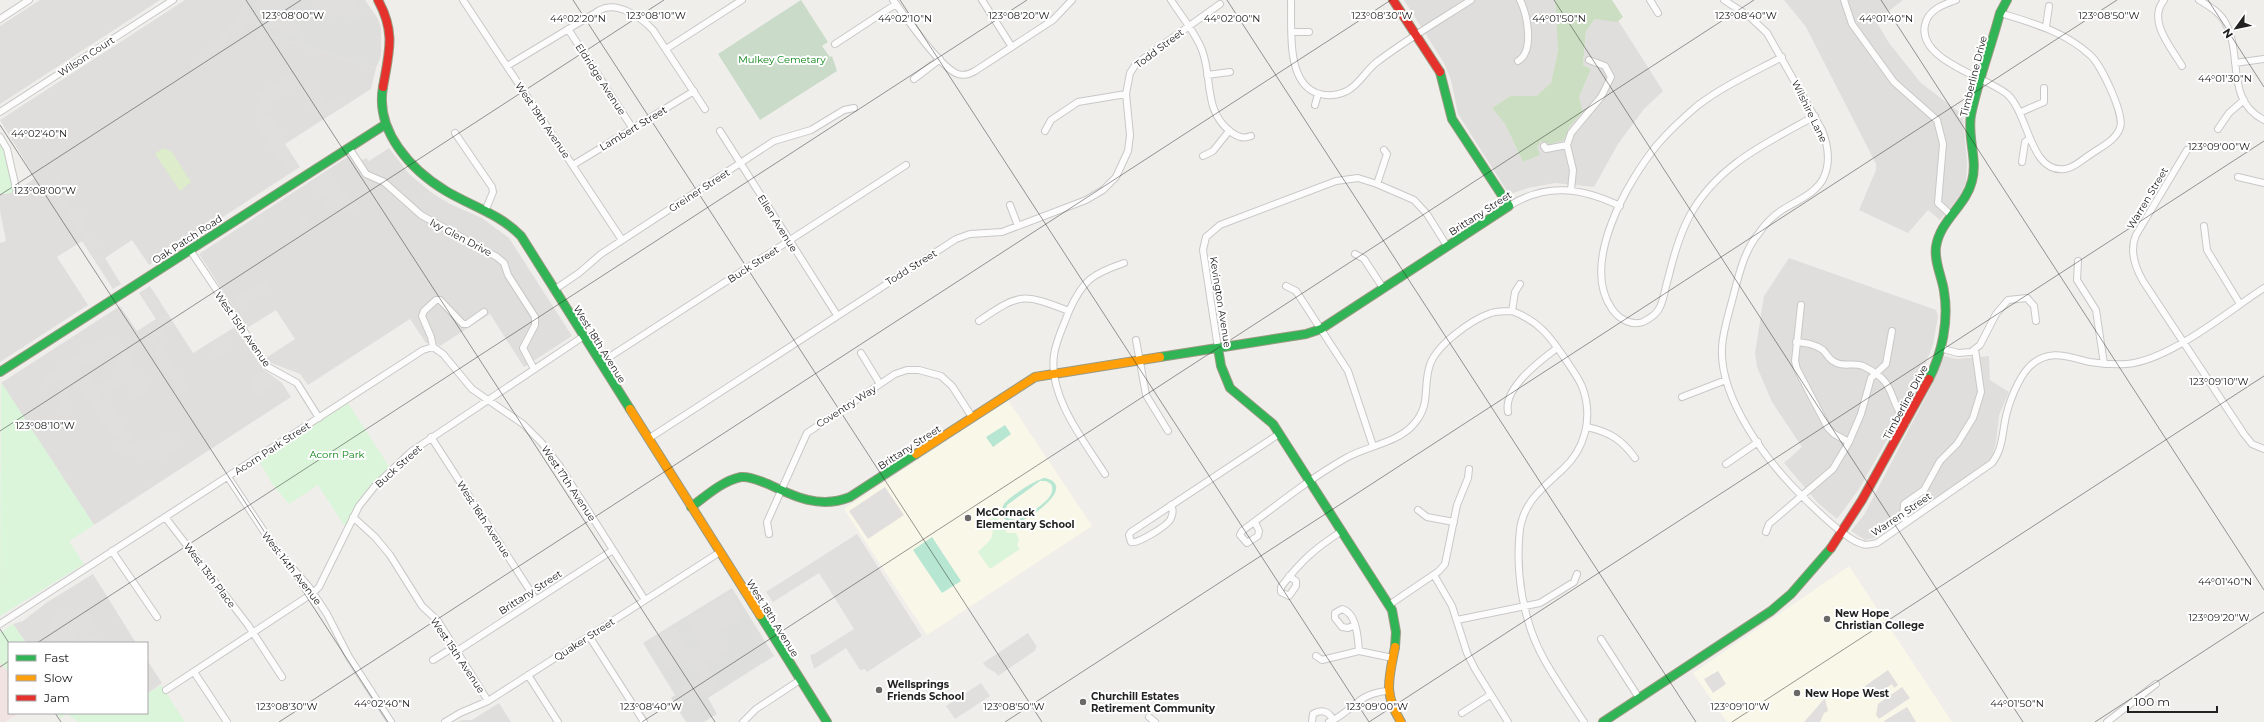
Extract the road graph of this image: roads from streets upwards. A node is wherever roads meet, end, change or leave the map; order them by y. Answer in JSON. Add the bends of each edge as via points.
{"nodes":[{"id":1,"x":29,"y":0,"type":"edge"},
{"id":2,"x":173,"y":0,"type":"edge"},
{"id":3,"x":378,"y":0,"type":"edge"},
{"id":4,"x":463,"y":0,"type":"edge"},
{"id":5,"x":742,"y":0,"type":"edge"},
{"id":6,"x":982,"y":0,"type":"edge"},
{"id":7,"x":1072,"y":0,"type":"edge"},
{"id":8,"x":1171,"y":0,"type":"edge"},
{"id":9,"x":1291,"y":0,"type":"edge"},
{"id":10,"x":1393,"y":0,"type":"edge"},
{"id":11,"x":1471,"y":0,"type":"edge"},
{"id":12,"x":1520,"y":0,"type":"edge"},
{"id":13,"x":1650,"y":0,"type":"edge"},
{"id":14,"x":1724,"y":0,"type":"edge"},
{"id":15,"x":1844,"y":0,"type":"edge"},
{"id":16,"x":1956,"y":0,"type":"edge"},
{"id":17,"x":2007,"y":0,"type":"edge"},
{"id":18,"x":2164,"y":0,"type":"edge"},
{"id":19,"x":2199,"y":0,"type":"edge"},
{"id":20,"x":895,"y":2,"type":"edge"},
{"id":21,"x":1220,"y":4,"type":"dead end"},
{"id":22,"x":2049,"y":6,"type":"dead end"},
{"id":23,"x":1658,"y":13,"type":"dead end"},
{"id":24,"x":2000,"y":14,"type":"junction"},
{"id":25,"x":0,"y":19,"type":"edge"},
{"id":26,"x":1188,"y":26,"type":"junction"},
{"id":27,"x":2046,"y":27,"type":"junction"},
{"id":28,"x":568,"y":29,"type":"junction"},
{"id":29,"x":1292,"y":32,"type":"junction"},
{"id":30,"x":1310,"y":32,"type":"dead end"},
{"id":31,"x":1417,"y":35,"type":"junction"},
{"id":32,"x":835,"y":44,"type":"dead end"},
{"id":33,"x":1012,"y":47,"type":"junction"},
{"id":34,"x":666,"y":50,"type":"junction"},
{"id":35,"x":1782,"y":57,"type":"junction"},
{"id":36,"x":2264,"y":59,"type":"edge"},
{"id":37,"x":940,"y":60,"type":"junction"},
{"id":38,"x":1589,"y":60,"type":"dead end"},
{"id":39,"x":1518,"y":61,"type":"dead end"},
{"id":40,"x":2234,"y":63,"type":"junction"},
{"id":41,"x":507,"y":66,"type":"junction"},
{"id":42,"x":2182,"y":66,"type":"dead end"},
{"id":43,"x":1230,"y":72,"type":"dead end"},
{"id":44,"x":1207,"y":74,"type":"junction"},
{"id":45,"x":914,"y":79,"type":"dead end"},
{"id":46,"x":1981,"y":80,"type":"junction"},
{"id":47,"x":2044,"y":88,"type":"dead end"},
{"id":48,"x":694,"y":91,"type":"junction"},
{"id":49,"x":1126,"y":94,"type":"junction"},
{"id":50,"x":1318,"y":94,"type":"junction"},
{"id":51,"x":2244,"y":100,"type":"junction"},
{"id":52,"x":1315,"y":105,"type":"dead end"},
{"id":53,"x":854,"y":108,"type":"dead end"},
{"id":54,"x":705,"y":109,"type":"dead end"},
{"id":55,"x":0,"y":112,"type":"edge"},
{"id":56,"x":2021,"y":112,"type":"junction"},
{"id":57,"x":1815,"y":116,"type":"junction"},
{"id":58,"x":2264,"y":120,"type":"edge"},
{"id":59,"x":386,"y":124,"type":"junction"},
{"id":60,"x":633,"y":129,"type":"junction"},
{"id":61,"x":2218,"y":129,"type":"dead end"},
{"id":62,"x":720,"y":131,"type":"dead end"},
{"id":63,"x":1045,"y":131,"type":"dead end"},
{"id":64,"x":1229,"y":131,"type":"junction"},
{"id":65,"x":455,"y":133,"type":"dead end"},
{"id":66,"x":1251,"y":136,"type":"dead end"},
{"id":67,"x":0,"y":137,"type":"edge"},
{"id":68,"x":2030,"y":138,"type":"junction"},
{"id":69,"x":1567,"y":145,"type":"junction"},
{"id":70,"x":1544,"y":146,"type":"dead end"},
{"id":71,"x":349,"y":148,"type":"junction"},
{"id":72,"x":1384,"y":150,"type":"dead end"},
{"id":73,"x":2187,"y":150,"type":"dead end"},
{"id":74,"x":1203,"y":156,"type":"dead end"},
{"id":75,"x":2022,"y":162,"type":"dead end"},
{"id":76,"x":741,"y":163,"type":"junction"},
{"id":77,"x":573,"y":165,"type":"junction"},
{"id":78,"x":906,"y":165,"type":"dead end"},
{"id":79,"x":2238,"y":177,"type":"dead end"},
{"id":80,"x":2264,"y":183,"type":"edge"},
{"id":81,"x":1377,"y":184,"type":"junction"},
{"id":82,"x":16,"y":188,"type":"dead end"},
{"id":83,"x":1571,"y":190,"type":"junction"},
{"id":84,"x":1010,"y":205,"type":"dead end"},
{"id":85,"x":1508,"y":206,"type":"junction"},
{"id":86,"x":1620,"y":206,"type":"junction"},
{"id":87,"x":486,"y":209,"type":"junction"},
{"id":88,"x":1951,"y":215,"type":"junction"},
{"id":89,"x":1018,"y":226,"type":"junction"},
{"id":90,"x":2204,"y":226,"type":"dead end"},
{"id":91,"x":622,"y":240,"type":"junction"},
{"id":92,"x":789,"y":240,"type":"junction"},
{"id":93,"x":1447,"y":246,"type":"junction"},
{"id":94,"x":190,"y":250,"type":"junction"},
{"id":95,"x":1354,"y":254,"type":"dead end"},
{"id":96,"x":2078,"y":261,"type":"dead end"},
{"id":97,"x":1124,"y":263,"type":"dead end"},
{"id":98,"x":1520,"y":284,"type":"dead end"},
{"id":99,"x":1286,"y":286,"type":"dead end"},
{"id":100,"x":1383,"y":288,"type":"junction"},
{"id":101,"x":2264,"y":288,"type":"edge"},
{"id":102,"x":554,"y":290,"type":"junction"},
{"id":103,"x":2240,"y":304,"type":"junction"},
{"id":104,"x":1801,"y":305,"type":"dead end"},
{"id":105,"x":1069,"y":311,"type":"junction"},
{"id":106,"x":1512,"y":311,"type":"junction"},
{"id":107,"x":484,"y":312,"type":"dead end"},
{"id":108,"x":837,"y":315,"type":"junction"},
{"id":109,"x":979,"y":321,"type":"dead end"},
{"id":110,"x":2036,"y":321,"type":"dead end"},
{"id":111,"x":1321,"y":329,"type":"junction"},
{"id":112,"x":1892,"y":331,"type":"dead end"},
{"id":113,"x":584,"y":336,"type":"junction"},
{"id":114,"x":1136,"y":340,"type":"dead end"},
{"id":115,"x":1796,"y":342,"type":"junction"},
{"id":116,"x":2182,"y":342,"type":"junction"},
{"id":117,"x":433,"y":347,"type":"junction"},
{"id":118,"x":1218,"y":348,"type":"junction"},
{"id":119,"x":1557,"y":348,"type":"junction"},
{"id":120,"x":1940,"y":348,"type":"junction"},
{"id":121,"x":1975,"y":349,"type":"junction"},
{"id":122,"x":861,"y":353,"type":"dead end"},
{"id":123,"x":1140,"y":360,"type":"junction"},
{"id":124,"x":600,"y":363,"type":"junction"},
{"id":125,"x":2104,"y":364,"type":"junction"},
{"id":126,"x":534,"y":369,"type":"junction"},
{"id":127,"x":0,"y":372,"type":"edge"},
{"id":128,"x":1055,"y":373,"type":"junction"},
{"id":129,"x":1875,"y":373,"type":"junction"},
{"id":130,"x":1726,"y":380,"type":"junction"},
{"id":131,"x":880,"y":384,"type":"junction"},
{"id":132,"x":1682,"y":397,"type":"dead end"},
{"id":133,"x":487,"y":400,"type":"junction"},
{"id":134,"x":1508,"y":412,"type":"dead end"},
{"id":135,"x":972,"y":417,"type":"junction"},
{"id":136,"x":319,"y":418,"type":"junction"},
{"id":137,"x":1906,"y":423,"type":"junction"},
{"id":138,"x":1588,"y":427,"type":"junction"},
{"id":139,"x":1168,"y":431,"type":"dead end"},
{"id":140,"x":1279,"y":434,"type":"junction"},
{"id":141,"x":431,"y":437,"type":"junction"},
{"id":142,"x":648,"y":439,"type":"junction"},
{"id":143,"x":1758,"y":442,"type":"junction"},
{"id":144,"x":1849,"y":442,"type":"junction"},
{"id":145,"x":1373,"y":446,"type":"junction"},
{"id":146,"x":2264,"y":449,"type":"edge"},
{"id":147,"x":1635,"y":458,"type":"dead end"},
{"id":148,"x":1726,"y":464,"type":"dead end"},
{"id":149,"x":1469,"y":469,"type":"dead end"},
{"id":150,"x":1105,"y":474,"type":"dead end"},
{"id":151,"x":228,"y":477,"type":"junction"},
{"id":152,"x":1310,"y":481,"type":"junction"},
{"id":153,"x":781,"y":490,"type":"junction"},
{"id":154,"x":1802,"y":496,"type":"junction"},
{"id":155,"x":1171,"y":506,"type":"junction"},
{"id":156,"x":691,"y":507,"type":"junction"},
{"id":157,"x":1418,"y":510,"type":"dead end"},
{"id":158,"x":165,"y":517,"type":"junction"},
{"id":159,"x":353,"y":517,"type":"junction"},
{"id":160,"x":1255,"y":522,"type":"dead end"},
{"id":161,"x":1454,"y":522,"type":"junction"},
{"id":162,"x":1907,"y":522,"type":"junction"},
{"id":163,"x":1342,"y":531,"type":"junction"},
{"id":164,"x":1842,"y":531,"type":"junction"},
{"id":165,"x":1766,"y":532,"type":"dead end"},
{"id":166,"x":768,"y":534,"type":"dead end"},
{"id":167,"x":613,"y":550,"type":"junction"},
{"id":168,"x":112,"y":551,"type":"junction"},
{"id":169,"x":720,"y":552,"type":"junction"},
{"id":170,"x":1577,"y":574,"type":"dead end"},
{"id":171,"x":1434,"y":575,"type":"junction"},
{"id":172,"x":1289,"y":576,"type":"dead end"},
{"id":173,"x":314,"y":593,"type":"junction"},
{"id":174,"x":536,"y":600,"type":"junction"},
{"id":175,"x":645,"y":600,"type":"junction"},
{"id":176,"x":1389,"y":605,"type":"junction"},
{"id":177,"x":1525,"y":607,"type":"junction"},
{"id":178,"x":156,"y":617,"type":"dead end"},
{"id":179,"x":1457,"y":620,"type":"junction"},
{"id":180,"x":2,"y":622,"type":"edge"},
{"id":181,"x":1355,"y":625,"type":"dead end"},
{"id":182,"x":254,"y":633,"type":"junction"},
{"id":183,"x":589,"y":636,"type":"junction"},
{"id":184,"x":1601,"y":639,"type":"dead end"},
{"id":185,"x":455,"y":649,"type":"junction"},
{"id":186,"x":1359,"y":651,"type":"junction"},
{"id":187,"x":1316,"y":656,"type":"dead end"},
{"id":188,"x":1393,"y":658,"type":"junction"},
{"id":189,"x":432,"y":660,"type":"dead end"},
{"id":190,"x":194,"y":672,"type":"junction"},
{"id":191,"x":528,"y":675,"type":"junction"},
{"id":192,"x":282,"y":677,"type":"dead end"},
{"id":193,"x":800,"y":680,"type":"junction"},
{"id":194,"x":2156,"y":684,"type":"dead end"},
{"id":195,"x":166,"y":690,"type":"dead end"},
{"id":196,"x":1388,"y":691,"type":"junction"},
{"id":197,"x":1490,"y":695,"type":"junction"},
{"id":198,"x":1639,"y":698,"type":"junction"},
{"id":199,"x":488,"y":701,"type":"junction"},
{"id":200,"x":1462,"y":713,"type":"dead end"},
{"id":201,"x":1149,"y":717,"type":"dead end"},
{"id":202,"x":1331,"y":721,"type":"edge"},
{"id":203,"x":227,"y":722,"type":"edge"},
{"id":204,"x":392,"y":722,"type":"edge"},
{"id":205,"x":445,"y":722,"type":"edge"},
{"id":206,"x":558,"y":722,"type":"edge"},
{"id":207,"x":644,"y":722,"type":"edge"},
{"id":208,"x":743,"y":722,"type":"edge"},
{"id":209,"x":827,"y":722,"type":"edge"},
{"id":210,"x":1155,"y":722,"type":"edge"},
{"id":211,"x":1312,"y":722,"type":"edge"},
{"id":212,"x":1401,"y":722,"type":"edge"},
{"id":213,"x":1508,"y":722,"type":"edge"},
{"id":214,"x":1584,"y":722,"type":"edge"},
{"id":215,"x":1603,"y":722,"type":"edge"},
{"id":216,"x":2107,"y":722,"type":"edge"}],
"edges":[{"from":1,"to":25,"type":"street"},
{"from":2,"to":55,"type":"street","name":"Wilson Court"},
{"from":3,"to":59,"type":"street","name":"West 18th Avenue","via":[[386,17],[391,40],[382,85],[382,106]]},
{"from":4,"to":41,"type":"street","name":"West 19th Avenue"},
{"from":5,"to":34,"type":"street"},
{"from":6,"to":33,"type":"street"},
{"from":7,"to":33,"type":"street","via":[[1053,20]]},
{"from":8,"to":26,"type":"street"},
{"from":9,"to":29,"type":"street"},
{"from":10,"to":31,"type":"street"},
{"from":11,"to":31,"type":"street"},
{"from":12,"to":39,"type":"street","via":[[1528,34],[1524,55]]},
{"from":13,"to":23,"type":"street"},
{"from":14,"to":35,"type":"street","name":"Wilshire Lane","via":[[1763,28]]},
{"from":15,"to":88,"type":"street","via":[[1854,26],[1894,82],[1937,120],[1944,144],[1938,202]]},
{"from":16,"to":46,"type":"street","via":[[1940,6],[1930,14],[1925,25],[1925,35],[1938,53],[1953,66]]},
{"from":17,"to":24,"type":"street","name":"Timberline Drive"},
{"from":18,"to":42,"type":"street","via":[[2157,11],[2158,23]]},
{"from":19,"to":40,"type":"street","via":[[2218,12],[2226,24]]},
{"from":20,"to":32,"type":"street"},
{"from":20,"to":37,"type":"street"},
{"from":21,"to":26,"type":"street","name":"Todd Street"},
{"from":22,"to":27,"type":"street"},
{"from":24,"to":27,"type":"street"},
{"from":24,"to":46,"type":"street","name":"Timberline Drive"},
{"from":26,"to":44,"type":"street","via":[[1200,46]]},
{"from":26,"to":49,"type":"street","name":"Todd Street","via":[[1133,67],[1127,82]]},
{"from":27,"to":68,"type":"street","via":[[2071,40],[2098,64],[2121,123],[2111,141],[2063,170],[2045,165],[2037,155]]},
{"from":28,"to":34,"type":"street","via":[[603,8],[614,7],[645,22]]},
{"from":28,"to":41,"type":"street"},
{"from":28,"to":60,"type":"street","name":"Eldridge Avenue"},
{"from":29,"to":30,"type":"street"},
{"from":29,"to":50,"type":"street","via":[[1293,58],[1297,72],[1306,86]]},
{"from":31,"to":50,"type":"street","via":[[1374,64],[1352,88],[1333,96]]},
{"from":31,"to":85,"type":"street","via":[[1442,75],[1447,108],[1452,119]]},
{"from":33,"to":37,"type":"street","via":[[975,71],[960,77]]},
{"from":34,"to":48,"type":"street"},
{"from":35,"to":57,"type":"street","name":"Wilshire Lane"},
{"from":35,"to":86,"type":"street","via":[[1713,95],[1681,120],[1647,158]]},
{"from":36,"to":40,"type":"street"},
{"from":37,"to":45,"type":"street"},
{"from":38,"to":69,"type":"street","via":[[1607,67],[1610,82],[1571,133]]},
{"from":40,"to":51,"type":"street","via":[[2236,81]]},
{"from":41,"to":77,"type":"street","name":"West 19th Avenue"},
{"from":43,"to":44,"type":"street"},
{"from":44,"to":64,"type":"street","via":[[1212,106]]},
{"from":46,"to":56,"type":"street","via":[[1992,83],[2009,96]]},
{"from":46,"to":88,"type":"street","name":"Timberline Drive","via":[[1970,131],[1973,181]]},
{"from":47,"to":56,"type":"street","via":[[2044,102]]},
{"from":48,"to":54,"type":"street"},
{"from":48,"to":60,"type":"street","name":"Lambert Street"},
{"from":49,"to":63,"type":"street","via":[[1078,102],[1051,120]]},
{"from":49,"to":89,"type":"street","name":"Todd Street","via":[[1130,144],[1124,164],[1116,177],[1103,190],[1086,200]]},
{"from":50,"to":52,"type":"street"},
{"from":51,"to":58,"type":"street","via":[[2257,116]]},
{"from":51,"to":61,"type":"street","via":[[2229,113]]},
{"from":53,"to":76,"type":"street","name":"Greiner Street","via":[[844,110],[811,130],[777,140]]},
{"from":56,"to":68,"type":"street"},
{"from":57,"to":86,"type":"street","via":[[1750,152],[1713,183],[1694,208],[1681,235],[1662,303],[1652,316],[1635,323],[1618,316],[1606,298],[1601,279],[1603,254]]},
{"from":57,"to":130,"type":"street","name":"Wilshire Lane","via":[[1827,144],[1826,172],[1814,190],[1782,210],[1767,224],[1747,251],[1723,335],[1722,358]]},
{"from":59,"to":71,"type":"street","name":"Oak Patch Road"},
{"from":59,"to":87,"type":"street","name":"West 18th Avenue","via":[[403,153],[421,173],[449,193]]},
{"from":60,"to":77,"type":"street","name":"Lambert Street"},
{"from":62,"to":76,"type":"street","name":"Ellen Avenue"},
{"from":64,"to":66,"type":"street","via":[[1242,138]]},
{"from":64,"to":74,"type":"street","via":[[1213,151]]},
{"from":65,"to":87,"type":"street","via":[[492,187],[493,192]]},
{"from":67,"to":82,"type":"street","via":[[7,149]]},
{"from":68,"to":75,"type":"street","via":[[2026,142]]},
{"from":69,"to":70,"type":"street","via":[[1546,149]]},
{"from":69,"to":83,"type":"street","via":[[1573,170]]},
{"from":71,"to":94,"type":"street","name":"Oak Patch Road"},
{"from":71,"to":126,"type":"street","name":"Ivy Glen Drive","via":[[366,174],[384,182],[421,215],[497,256],[504,263],[508,275],[535,317],[535,325],[523,348]]},
{"from":72,"to":81,"type":"street","via":[[1387,154]]},
{"from":73,"to":116,"type":"street","name":"Warren Street","via":[[2136,235],[2133,245],[2134,260],[2140,275]]},
{"from":76,"to":91,"type":"street","name":"Greiner Street"},
{"from":76,"to":92,"type":"street","name":"Ellen Avenue"},
{"from":77,"to":91,"type":"street","name":"West 19th Avenue"},
{"from":78,"to":92,"type":"street","name":"Buck Street"},
{"from":79,"to":80,"type":"street"},
{"from":81,"to":93,"type":"street","name":"Kevington Avenue","via":[[1404,194],[1419,204]]},
{"from":81,"to":118,"type":"street","name":"Kevington Avenue","via":[[1358,178],[1336,181],[1220,225],[1210,232],[1204,240],[1203,250]]},
{"from":83,"to":85,"type":"street","name":"Brittany Street","via":[[1546,191]]},
{"from":83,"to":86,"type":"street","name":"Brittany Street","via":[[1591,193]]},
{"from":84,"to":89,"type":"street"},
{"from":85,"to":93,"type":"street","name":"Brittany Street"},
{"from":87,"to":102,"type":"street","name":"West 18th Avenue","via":[[514,229]]},
{"from":88,"to":120,"type":"street","name":"Timberline Drive","via":[[1944,222],[1936,249],[1946,316]]},
{"from":89,"to":108,"type":"street","name":"Todd Street","via":[[999,233],[970,234],[956,239]]},
{"from":90,"to":103,"type":"street","via":[[2207,250]]},
{"from":91,"to":102,"type":"street","name":"Greiner Street"},
{"from":92,"to":108,"type":"street","name":"Ellen Avenue"},
{"from":92,"to":124,"type":"street","name":"Buck Street"},
{"from":93,"to":100,"type":"street","name":"Brittany Street"},
{"from":94,"to":127,"type":"street","name":"Oak Patch Road"},
{"from":94,"to":136,"type":"street","name":"West 15th Avenue","via":[[268,366],[296,383]]},
{"from":95,"to":100,"type":"street","via":[[1364,259]]},
{"from":96,"to":125,"type":"street","via":[[2077,280],[2096,310]]},
{"from":97,"to":105,"type":"street","via":[[1090,278],[1078,292]]},
{"from":98,"to":106,"type":"street","via":[[1515,292]]},
{"from":99,"to":111,"type":"street","via":[[1296,291]]},
{"from":100,"to":111,"type":"street","name":"Brittany Street"},
{"from":101,"to":103,"type":"street","name":"Warren Street"},
{"from":102,"to":113,"type":"street","name":"West 18th Avenue"},
{"from":103,"to":116,"type":"street","name":"Warren Street"},
{"from":104,"to":115,"type":"street"},
{"from":105,"to":109,"type":"street","via":[[1035,298],[1023,298],[1005,303]]},
{"from":105,"to":128,"type":"street","via":[[1055,349]]},
{"from":106,"to":119,"type":"street","via":[[1536,322]]},
{"from":106,"to":145,"type":"street","via":[[1481,318],[1437,350],[1429,367],[1426,401],[1418,419],[1400,436]]},
{"from":107,"to":117,"type":"street","via":[[465,324],[461,323],[439,299],[424,311],[423,319]]},
{"from":108,"to":142,"type":"street","name":"Todd Street"},
{"from":110,"to":121,"type":"street","via":[[2034,306],[2027,298],[2008,300],[1996,314],[1980,345]]},
{"from":111,"to":118,"type":"street","name":"Brittany Street","via":[[1306,334]]},
{"from":111,"to":145,"type":"street","via":[[1348,371]]},
{"from":112,"to":129,"type":"street","via":[[1886,364]]},
{"from":113,"to":124,"type":"street","name":"West 18th Avenue"},
{"from":113,"to":126,"type":"street","name":"Buck Street"},
{"from":114,"to":123,"type":"street"},
{"from":115,"to":129,"type":"street","via":[[1813,344],[1833,361],[1862,366]]},
{"from":115,"to":144,"type":"street","via":[[1795,361],[1828,428]]},
{"from":116,"to":125,"type":"street","name":"Warren Street","via":[[2148,360],[2127,364]]},
{"from":116,"to":146,"type":"street","via":[[2248,440]]},
{"from":117,"to":133,"type":"street","name":"West 17th Avenue","via":[[443,354],[472,389]]},
{"from":117,"to":136,"type":"street","name":"Acorn Park Street","via":[[422,350]]},
{"from":118,"to":123,"type":"street","name":"Brittany Street"},
{"from":118,"to":140,"type":"street","name":"Kevington Avenue","via":[[1222,374],[1230,389],[1265,415]]},
{"from":119,"to":134,"type":"street","via":[[1522,378],[1508,401]]},
{"from":119,"to":138,"type":"street","via":[[1583,389]]},
{"from":120,"to":121,"type":"street","via":[[1958,353],[1971,352]]},
{"from":120,"to":137,"type":"street","name":"Timberline Drive","via":[[1929,381]]},
{"from":121,"to":162,"type":"street","via":[[1981,392],[1973,418],[1957,444],[1940,461],[1924,490],[1904,504],[1903,516]]},
{"from":122,"to":131,"type":"street"},
{"from":123,"to":128,"type":"street","name":"Brittany Street"},
{"from":123,"to":139,"type":"street","via":[[1146,395]]},
{"from":124,"to":142,"type":"street","name":"West 18th Avenue"},
{"from":125,"to":162,"type":"street","name":"Warren Street","via":[[2056,354],[2046,356],[2030,366],[2013,397],[2005,420],[2002,443],[1992,463]]},
{"from":126,"to":133,"type":"street","name":"Buck Street"},
{"from":128,"to":135,"type":"street","name":"Brittany Street","via":[[1032,378]]},
{"from":128,"to":150,"type":"street","via":[[1062,403]]},
{"from":129,"to":137,"type":"street","via":[[1889,385],[1896,409]]},
{"from":129,"to":144,"type":"street"},
{"from":130,"to":132,"type":"street"},
{"from":130,"to":143,"type":"street","name":"Wilshire Lane","via":[[1741,414]]},
{"from":131,"to":135,"type":"street","name":"Coventry Way","via":[[907,370],[931,372],[948,383]]},
{"from":131,"to":153,"type":"street","name":"Coventry Way","via":[[809,431],[802,440]]},
{"from":133,"to":141,"type":"street","name":"Buck Street"},
{"from":133,"to":167,"type":"street","name":"West 17th Avenue","via":[[523,424],[541,442],[559,465]]},
{"from":135,"to":153,"type":"street","name":"Brittany Street","via":[[842,501],[815,503]]},
{"from":136,"to":151,"type":"street","name":"Acorn Park Street"},
{"from":137,"to":164,"type":"street","name":"Timberline Drive","via":[[1860,506]]},
{"from":138,"to":147,"type":"street","via":[[1617,437]]},
{"from":138,"to":177,"type":"street","via":[[1579,450],[1540,488],[1524,514],[1520,544]]},
{"from":140,"to":152,"type":"street","name":"Kevington Avenue"},
{"from":140,"to":155,"type":"street"},
{"from":141,"to":159,"type":"street","name":"Buck Street","via":[[375,486]]},
{"from":141,"to":174,"type":"street","name":"West 16th Avenue"},
{"from":142,"to":156,"type":"street","name":"West 18th Avenue"},
{"from":143,"to":148,"type":"street"},
{"from":143,"to":154,"type":"street","name":"Wilshire Lane"},
{"from":144,"to":154,"type":"street","via":[[1833,469]]},
{"from":145,"to":152,"type":"street","via":[[1344,459]]},
{"from":149,"to":161,"type":"street"},
{"from":151,"to":158,"type":"street","name":"Acorn Park Street"},
{"from":151,"to":173,"type":"street","name":"West 14th Avenue","via":[[275,548]]},
{"from":152,"to":160,"type":"street"},
{"from":152,"to":163,"type":"street","name":"Kevington Avenue"},
{"from":153,"to":156,"type":"street","name":"Brittany Street","via":[[752,478],[741,478],[731,481]]},
{"from":153,"to":166,"type":"street","name":"Coventry Way","via":[[766,524]]},
{"from":154,"to":164,"type":"street","name":"Wilshire Lane"},
{"from":154,"to":165,"type":"street","via":[[1770,524]]},
{"from":155,"to":155,"type":"street","via":[[1169,522],[1139,542],[1131,542],[1131,532]]},
{"from":156,"to":169,"type":"street","name":"West 18th Avenue"},
{"from":157,"to":161,"type":"street","via":[[1423,516]]},
{"from":158,"to":168,"type":"street","name":"Acorn Park Street"},
{"from":158,"to":182,"type":"street","name":"West 13th Place"},
{"from":159,"to":173,"type":"street","name":"Buck Street"},
{"from":159,"to":185,"type":"street","name":"West 15th Avenue","via":[[388,552],[422,606],[436,618]]},
{"from":161,"to":171,"type":"street","via":[[1447,560],[1443,568]]},
{"from":162,"to":164,"type":"street","name":"Warren Street","via":[[1870,545],[1862,544]]},
{"from":163,"to":172,"type":"street","via":[[1308,555]]},
{"from":163,"to":176,"type":"street","name":"Kevington Avenue"},
{"from":164,"to":198,"type":"street","via":[[1801,585],[1782,603]]},
{"from":167,"to":174,"type":"street","name":"Brittany Street"},
{"from":167,"to":175,"type":"street","name":"West 17th Avenue"},
{"from":168,"to":178,"type":"street"},
{"from":168,"to":180,"type":"street","name":"Acorn Park Street"},
{"from":169,"to":175,"type":"street","name":"Quaker Street"},
{"from":169,"to":193,"type":"street","name":"West 18th Avenue"},
{"from":170,"to":177,"type":"street","via":[[1576,580],[1546,600]]},
{"from":171,"to":176,"type":"street"},
{"from":171,"to":179,"type":"street"},
{"from":173,"to":182,"type":"street","name":"Buck Street"},
{"from":173,"to":204,"type":"street","name":"West 14th Avenue","via":[[349,657]]},
{"from":174,"to":185,"type":"street","name":"Brittany Street"},
{"from":175,"to":183,"type":"street","name":"Quaker Street"},
{"from":176,"to":188,"type":"street","name":"Kevington Avenue","via":[[1397,627]]},
{"from":177,"to":179,"type":"street"},
{"from":177,"to":214,"type":"street","via":[[1531,630],[1545,661]]},
{"from":179,"to":197,"type":"street","via":[[1467,652]]},
{"from":181,"to":186,"type":"street"},
{"from":182,"to":190,"type":"street","name":"Buck Street"},
{"from":182,"to":192,"type":"street"},
{"from":183,"to":191,"type":"street","name":"Quaker Street"},
{"from":183,"to":207,"type":"street"},
{"from":184,"to":198,"type":"street"},
{"from":185,"to":189,"type":"street","name":"Brittany Street"},
{"from":185,"to":199,"type":"street","name":"West 15th Avenue"},
{"from":186,"to":187,"type":"street","via":[[1322,660]]},
{"from":186,"to":188,"type":"street"},
{"from":188,"to":196,"type":"street","name":"Kevington Avenue"},
{"from":190,"to":195,"type":"street","name":"Buck Street"},
{"from":190,"to":203,"type":"street"},
{"from":191,"to":199,"type":"street","name":"Quaker Street"},
{"from":191,"to":206,"type":"street"},
{"from":193,"to":208,"type":"street","via":[[756,709]]},
{"from":193,"to":209,"type":"street","name":"West 18th Avenue"},
{"from":194,"to":216,"type":"street"},
{"from":196,"to":202,"type":"street","via":[[1362,697],[1341,717]]},
{"from":196,"to":212,"type":"street","name":"Kevington Avenue"},
{"from":197,"to":200,"type":"street"},
{"from":197,"to":213,"type":"street"},
{"from":198,"to":215,"type":"street"},
{"from":199,"to":205,"type":"street","name":"Quaker Street"},
{"from":201,"to":210,"type":"street"},
{"from":202,"to":211,"type":"street","via":[[1328,712],[1323,711],[1313,714]]}]}
